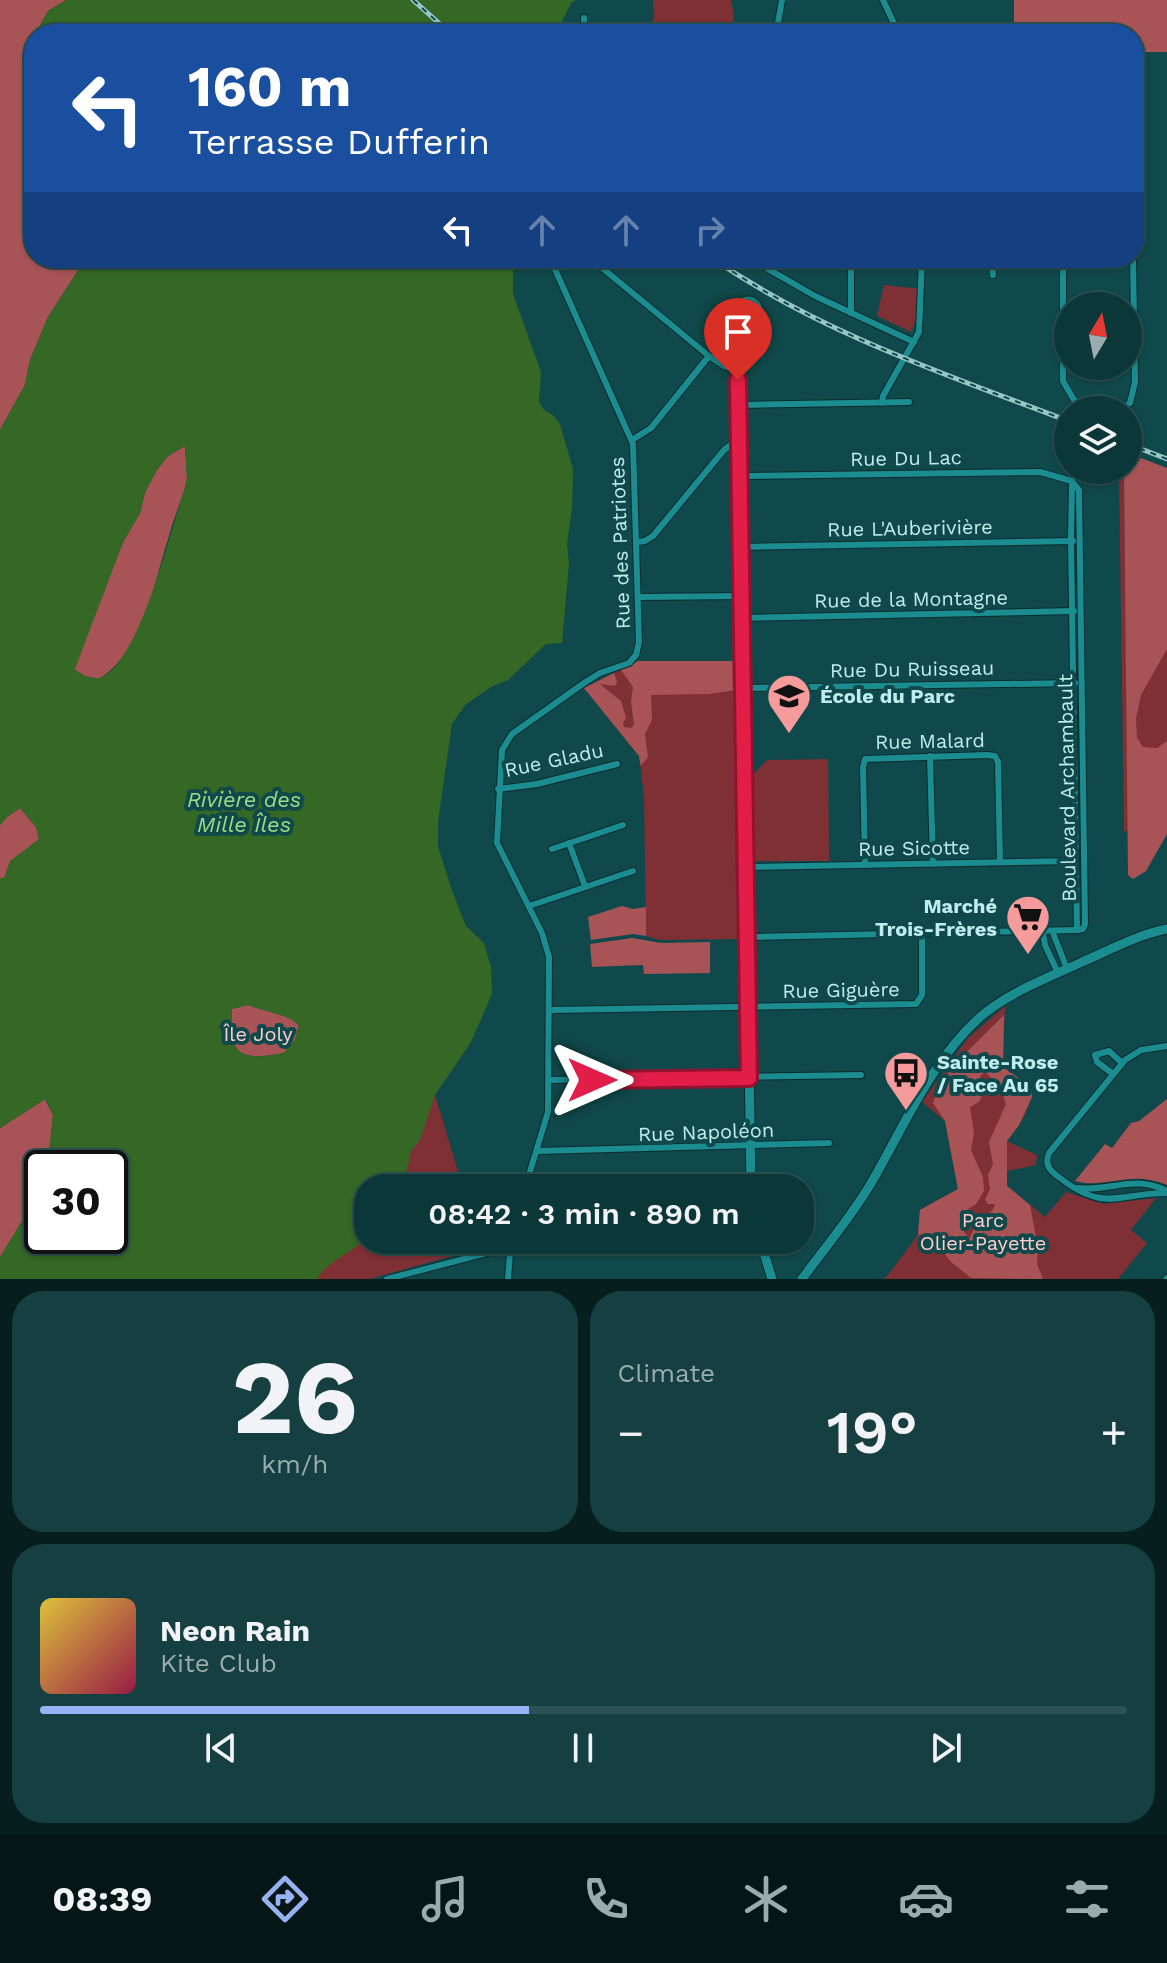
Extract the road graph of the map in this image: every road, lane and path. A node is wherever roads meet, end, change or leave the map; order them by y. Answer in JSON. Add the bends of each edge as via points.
{"nodes":[{"id":1,"x":782,"y":0,"type":"edge"},
{"id":2,"x":883,"y":0,"type":"edge"},
{"id":3,"x":584,"y":18,"type":"dead end"},
{"id":4,"x":584,"y":24,"type":"edge"},
{"id":5,"x":778,"y":24,"type":"edge"},
{"id":6,"x":894,"y":24,"type":"edge"},
{"id":7,"x":555,"y":268,"type":"edge"},
{"id":8,"x":602,"y":268,"type":"edge"},
{"id":9,"x":766,"y":268,"type":"edge"},
{"id":10,"x":851,"y":268,"type":"edge"},
{"id":11,"x":922,"y":268,"type":"edge"},
{"id":12,"x":993,"y":268,"type":"edge"},
{"id":13,"x":1063,"y":268,"type":"edge"},
{"id":14,"x":1133,"y":268,"type":"edge"},
{"id":15,"x":993,"y":275,"type":"dead end"},
{"id":16,"x":851,"y":313,"type":"junction"},
{"id":17,"x":743,"y":319,"type":"dead end"},
{"id":18,"x":914,"y":342,"type":"junction"},
{"id":19,"x":709,"y":356,"type":"junction"},
{"id":20,"x":738,"y":370,"type":"junction"},
{"id":21,"x":1072,"y":396,"type":"edge"},
{"id":22,"x":1132,"y":396,"type":"edge"},
{"id":23,"x":909,"y":402,"type":"dead end"},
{"id":24,"x":882,"y":403,"type":"junction"},
{"id":25,"x":739,"y":405,"type":"junction"},
{"id":26,"x":632,"y":440,"type":"junction"},
{"id":27,"x":739,"y":443,"type":"junction"},
{"id":28,"x":740,"y":476,"type":"junction"},
{"id":29,"x":1054,"y":476,"type":"edge"},
{"id":30,"x":1072,"y":484,"type":"edge"},
{"id":31,"x":1074,"y":484,"type":"edge"},
{"id":32,"x":1071,"y":541,"type":"junction"},
{"id":33,"x":1079,"y":541,"type":"junction"},
{"id":34,"x":637,"y":542,"type":"junction"},
{"id":35,"x":741,"y":547,"type":"junction"},
{"id":36,"x":741,"y":596,"type":"junction"},
{"id":37,"x":638,"y":597,"type":"junction"},
{"id":38,"x":1080,"y":611,"type":"junction"},
{"id":39,"x":1072,"y":612,"type":"junction"},
{"id":40,"x":742,"y":618,"type":"junction"},
{"id":41,"x":1077,"y":683,"type":"junction"},
{"id":42,"x":743,"y":688,"type":"junction"},
{"id":43,"x":930,"y":756,"type":"junction"},
{"id":44,"x":1074,"y":762,"type":"junction"},
{"id":45,"x":1083,"y":762,"type":"junction"},
{"id":46,"x":617,"y":764,"type":"dead end"},
{"id":47,"x":498,"y":789,"type":"junction"},
{"id":48,"x":623,"y":825,"type":"dead end"},
{"id":49,"x":569,"y":843,"type":"junction"},
{"id":50,"x":552,"y":849,"type":"dead end"},
{"id":51,"x":1075,"y":861,"type":"junction"},
{"id":52,"x":1084,"y":861,"type":"junction"},
{"id":53,"x":1000,"y":862,"type":"junction"},
{"id":54,"x":933,"y":864,"type":"junction"},
{"id":55,"x":865,"y":865,"type":"junction"},
{"id":56,"x":745,"y":867,"type":"junction"},
{"id":57,"x":633,"y":871,"type":"dead end"},
{"id":58,"x":585,"y":886,"type":"junction"},
{"id":59,"x":529,"y":906,"type":"junction"},
{"id":60,"x":1167,"y":929,"type":"edge"},
{"id":61,"x":1077,"y":930,"type":"junction"},
{"id":62,"x":1043,"y":933,"type":"junction"},
{"id":63,"x":1053,"y":933,"type":"junction"},
{"id":64,"x":922,"y":934,"type":"junction"},
{"id":65,"x":747,"y":937,"type":"junction"},
{"id":66,"x":1063,"y":971,"type":"junction"},
{"id":67,"x":748,"y":1008,"type":"junction"},
{"id":68,"x":550,"y":1010,"type":"junction"},
{"id":69,"x":1167,"y":1046,"type":"edge"},
{"id":70,"x":1122,"y":1063,"type":"junction"},
{"id":71,"x":1113,"y":1074,"type":"junction"},
{"id":72,"x":861,"y":1075,"type":"dead end"},
{"id":73,"x":749,"y":1078,"type":"junction"},
{"id":74,"x":550,"y":1080,"type":"junction"},
{"id":75,"x":829,"y":1143,"type":"dead end"},
{"id":76,"x":750,"y":1147,"type":"junction"},
{"id":77,"x":538,"y":1151,"type":"junction"},
{"id":78,"x":530,"y":1174,"type":"edge"},
{"id":79,"x":751,"y":1174,"type":"edge"},
{"id":80,"x":1070,"y":1185,"type":"junction"},
{"id":81,"x":1167,"y":1192,"type":"edge"},
{"id":82,"x":473,"y":1254,"type":"edge"},
{"id":83,"x":510,"y":1254,"type":"edge"},
{"id":84,"x":764,"y":1254,"type":"edge"},
{"id":85,"x":387,"y":1279,"type":"edge"},
{"id":86,"x":508,"y":1279,"type":"edge"},
{"id":87,"x":772,"y":1279,"type":"edge"},
{"id":88,"x":802,"y":1279,"type":"edge"}],
"edges":[{"from":1,"to":5,"type":"street"},
{"from":2,"to":6,"type":"street"},
{"from":3,"to":4,"type":"street"},
{"from":7,"to":26,"type":"street","name":"Rue des Patriotes"},
{"from":8,"to":19,"type":"street"},
{"from":9,"to":16,"type":"street"},
{"from":10,"to":16,"type":"street"},
{"from":11,"to":18,"type":"street","via":[[920,328]]},
{"from":12,"to":15,"type":"street"},
{"from":13,"to":21,"type":"street","via":[[1063,381]]},
{"from":14,"to":22,"type":"street"},
{"from":16,"to":18,"type":"street"},
{"from":17,"to":20,"type":"street"},
{"from":18,"to":24,"type":"street"},
{"from":19,"to":20,"type":"street"},
{"from":19,"to":26,"type":"street","via":[[648,432]]},
{"from":20,"to":25,"type":"street"},
{"from":23,"to":24,"type":"street"},
{"from":24,"to":25,"type":"street"},
{"from":25,"to":27,"type":"street"},
{"from":26,"to":34,"type":"street","name":"Rue des Patriotes"},
{"from":27,"to":28,"type":"street"},
{"from":27,"to":34,"type":"street","via":[[725,449],[648,541]]},
{"from":28,"to":29,"type":"street","name":"Rue Du Lac"},
{"from":28,"to":35,"type":"street"},
{"from":30,"to":32,"type":"street","name":"Boulevard Archambault"},
{"from":31,"to":33,"type":"street","name":"Boulevard Archambault","via":[[1079,490]]},
{"from":32,"to":33,"type":"street","name":"Rue L'Auberivière"},
{"from":32,"to":35,"type":"street","name":"Rue L'Auberivière"},
{"from":32,"to":39,"type":"street","name":"Boulevard Archambault"},
{"from":33,"to":38,"type":"street","name":"Boulevard Archambault"},
{"from":34,"to":37,"type":"street","name":"Rue des Patriotes"},
{"from":35,"to":36,"type":"street"},
{"from":36,"to":37,"type":"street"},
{"from":36,"to":40,"type":"street"},
{"from":37,"to":47,"type":"street","name":"Rue des Patriotes","via":[[639,642],[632,661],[591,679],[508,738]]},
{"from":38,"to":39,"type":"street","name":"Rue de la Montagne"},
{"from":38,"to":41,"type":"street","name":"Boulevard Archambault"},
{"from":39,"to":40,"type":"street","name":"Rue de la Montagne"},
{"from":39,"to":41,"type":"street","name":"Boulevard Archambault"},
{"from":40,"to":42,"type":"street"},
{"from":41,"to":42,"type":"street","name":"Rue Du Ruisseau"},
{"from":41,"to":44,"type":"street","name":"Boulevard Archambault"},
{"from":41,"to":45,"type":"street","name":"Boulevard Archambault"},
{"from":42,"to":56,"type":"street"},
{"from":43,"to":53,"type":"street","name":"Rue Malard","via":[[997,759]]},
{"from":43,"to":54,"type":"street"},
{"from":43,"to":55,"type":"street","name":"Rue Malard","via":[[864,760]]},
{"from":44,"to":45,"type":"street"},
{"from":44,"to":51,"type":"street","name":"Boulevard Archambault"},
{"from":45,"to":52,"type":"street","name":"Boulevard Archambault"},
{"from":46,"to":47,"type":"street","name":"Rue Gladu"},
{"from":47,"to":59,"type":"street","name":"Rue des Patriotes","via":[[497,843]]},
{"from":48,"to":49,"type":"street"},
{"from":49,"to":50,"type":"street"},
{"from":49,"to":58,"type":"street"},
{"from":51,"to":52,"type":"street","name":"Rue Sicotte"},
{"from":51,"to":53,"type":"street","name":"Rue Sicotte"},
{"from":51,"to":61,"type":"street","name":"Boulevard Archambault"},
{"from":52,"to":61,"type":"street","name":"Boulevard Archambault","via":[[1085,925]]},
{"from":53,"to":54,"type":"street","name":"Rue Sicotte"},
{"from":54,"to":55,"type":"street","name":"Rue Sicotte"},
{"from":55,"to":56,"type":"street","name":"Rue Sicotte"},
{"from":56,"to":65,"type":"street"},
{"from":57,"to":58,"type":"street"},
{"from":58,"to":59,"type":"street"},
{"from":59,"to":68,"type":"street","name":"Rue des Patriotes","via":[[548,948]]},
{"from":60,"to":66,"type":"street"},
{"from":61,"to":63,"type":"street"},
{"from":62,"to":63,"type":"street"},
{"from":62,"to":64,"type":"street"},
{"from":62,"to":66,"type":"street"},
{"from":63,"to":66,"type":"street"},
{"from":64,"to":65,"type":"street"},
{"from":64,"to":67,"type":"street","name":"Rue Giguère","via":[[918,1003]]},
{"from":65,"to":67,"type":"street"},
{"from":66,"to":88,"type":"street","via":[[995,1006],[958,1041],[863,1197]]},
{"from":67,"to":68,"type":"street","name":"Rue Giguère"},
{"from":67,"to":73,"type":"street"},
{"from":68,"to":74,"type":"street","name":"Rue des Patriotes"},
{"from":69,"to":70,"type":"street","via":[[1141,1050]]},
{"from":70,"to":71,"type":"street"},
{"from":70,"to":71,"type":"street","via":[[1109,1051],[1095,1055]]},
{"from":71,"to":80,"type":"street","via":[[1048,1155],[1048,1168]]},
{"from":72,"to":73,"type":"street"},
{"from":73,"to":74,"type":"street"},
{"from":73,"to":76,"type":"street"},
{"from":74,"to":77,"type":"street","name":"Rue des Patriotes"},
{"from":75,"to":76,"type":"street","name":"Rue Napoléon"},
{"from":76,"to":77,"type":"street","name":"Rue Napoléon"},
{"from":76,"to":79,"type":"street"},
{"from":77,"to":78,"type":"street","name":"Rue des Patriotes"},
{"from":80,"to":81,"type":"street","via":[[1141,1183]]},
{"from":80,"to":81,"type":"street","via":[[1108,1200]]},
{"from":82,"to":85,"type":"street"},
{"from":83,"to":86,"type":"street"},
{"from":84,"to":87,"type":"street"}]}
